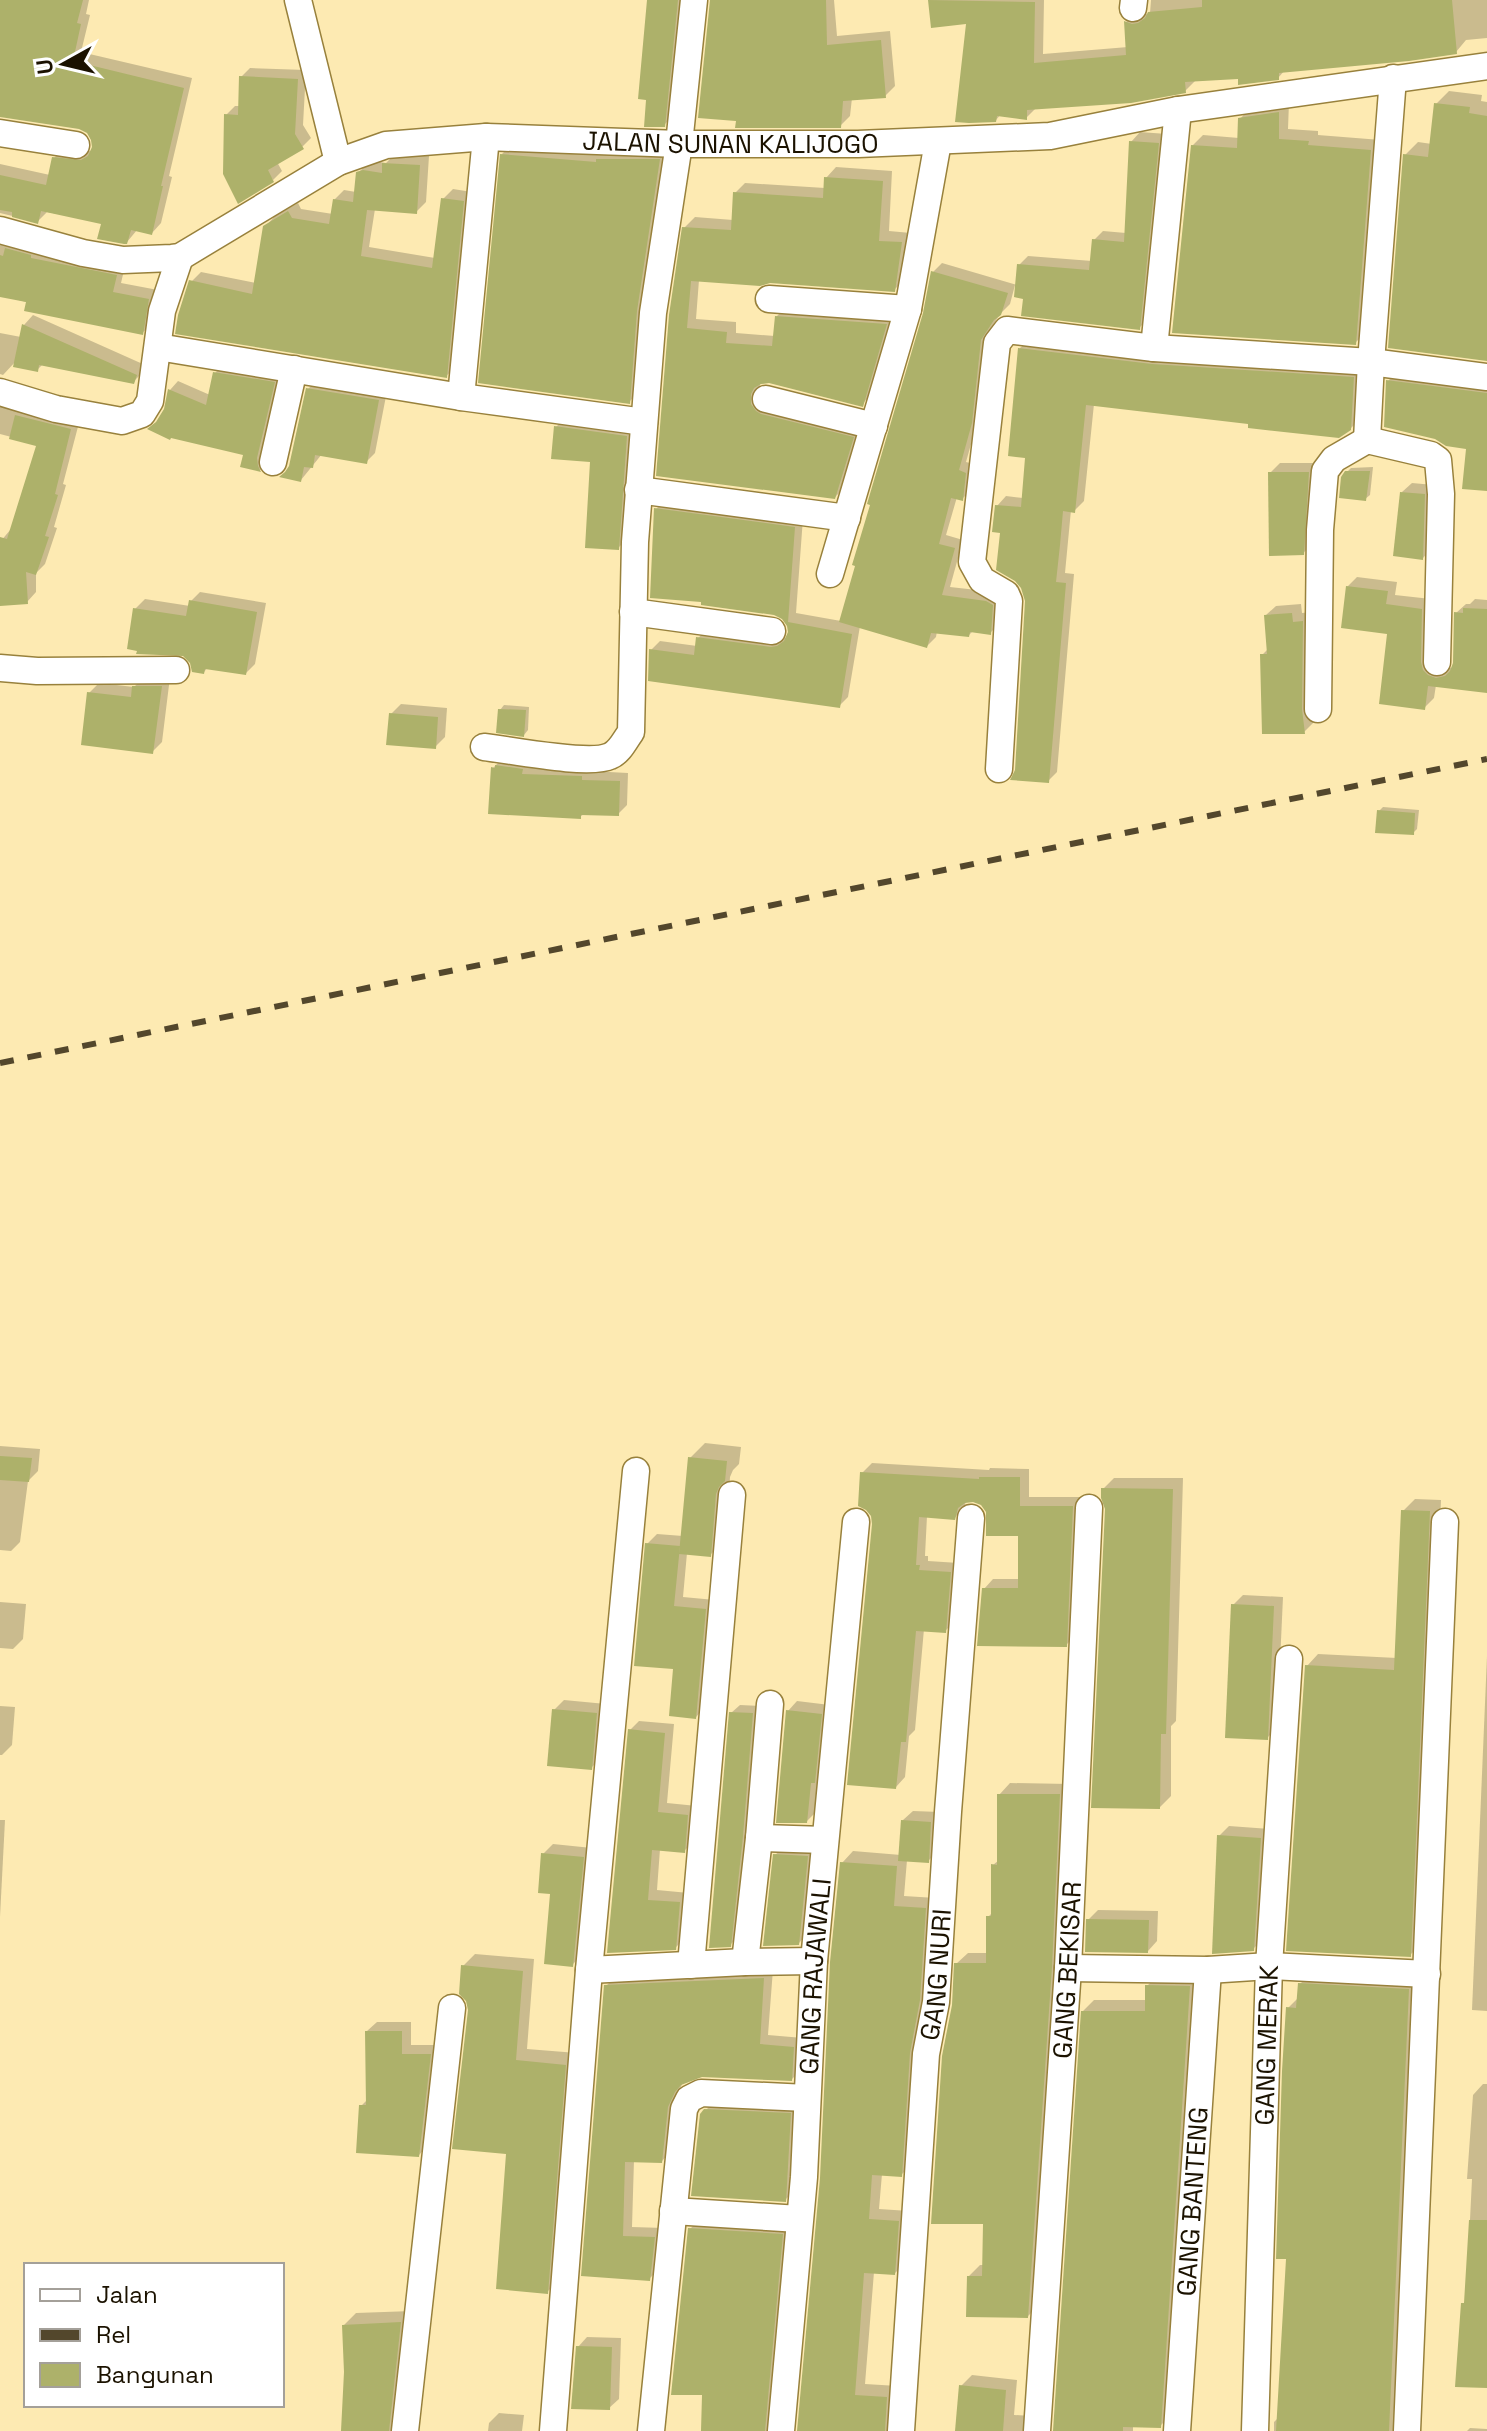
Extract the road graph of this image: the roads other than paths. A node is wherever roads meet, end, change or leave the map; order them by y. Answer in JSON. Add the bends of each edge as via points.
{"nodes":[{"id":1,"x":298,"y":0,"type":"edge"},
{"id":2,"x":694,"y":0,"type":"edge"},
{"id":3,"x":1487,"y":66,"type":"edge"},
{"id":4,"x":1393,"y":78,"type":"junction"},
{"id":5,"x":1178,"y":110,"type":"junction"},
{"id":6,"x":0,"y":133,"type":"edge"},
{"id":7,"x":486,"y":137,"type":"junction"},
{"id":8,"x":938,"y":142,"type":"junction"},
{"id":9,"x":679,"y":144,"type":"junction"},
{"id":10,"x":76,"y":145,"type":"dead end"},
{"id":11,"x":338,"y":162,"type":"junction"},
{"id":12,"x":0,"y":230,"type":"edge"},
{"id":13,"x":180,"y":257,"type":"junction"},
{"id":14,"x":769,"y":299,"type":"dead end"},
{"id":15,"x":908,"y":309,"type":"junction"},
{"id":16,"x":158,"y":347,"type":"junction"},
{"id":17,"x":1154,"y":348,"type":"junction"},
{"id":18,"x":1371,"y":362,"type":"junction"},
{"id":19,"x":294,"y":369,"type":"junction"},
{"id":20,"x":1487,"y":377,"type":"edge"},
{"id":21,"x":0,"y":392,"type":"edge"},
{"id":22,"x":461,"y":397,"type":"junction"},
{"id":23,"x":766,"y":399,"type":"dead end"},
{"id":24,"x":644,"y":422,"type":"junction"},
{"id":25,"x":874,"y":426,"type":"junction"},
{"id":26,"x":1367,"y":440,"type":"junction"},
{"id":27,"x":273,"y":462,"type":"dead end"},
{"id":28,"x":638,"y":490,"type":"junction"},
{"id":29,"x":847,"y":518,"type":"junction"},
{"id":30,"x":830,"y":574,"type":"dead end"},
{"id":31,"x":633,"y":612,"type":"junction"},
{"id":32,"x":772,"y":631,"type":"dead end"},
{"id":33,"x":1437,"y":662,"type":"dead end"},
{"id":34,"x":0,"y":668,"type":"edge"},
{"id":35,"x":176,"y":670,"type":"dead end"},
{"id":36,"x":1318,"y":709,"type":"dead end"},
{"id":37,"x":484,"y":747,"type":"dead end"},
{"id":38,"x":999,"y":769,"type":"dead end"},
{"id":39,"x":636,"y":1471,"type":"dead end"},
{"id":40,"x":732,"y":1495,"type":"dead end"},
{"id":41,"x":1089,"y":1508,"type":"dead end"},
{"id":42,"x":971,"y":1518,"type":"dead end"},
{"id":43,"x":856,"y":1522,"type":"dead end"},
{"id":44,"x":1445,"y":1522,"type":"dead end"},
{"id":45,"x":1289,"y":1659,"type":"dead end"},
{"id":46,"x":770,"y":1704,"type":"dead end"},
{"id":47,"x":759,"y":1838,"type":"junction"},
{"id":48,"x":825,"y":1840,"type":"junction"},
{"id":49,"x":814,"y":1961,"type":"junction"},
{"id":50,"x":745,"y":1962,"type":"junction"},
{"id":51,"x":691,"y":1965,"type":"junction"},
{"id":52,"x":1269,"y":1966,"type":"junction"},
{"id":53,"x":1068,"y":1968,"type":"junction"},
{"id":54,"x":589,"y":1970,"type":"junction"},
{"id":55,"x":1208,"y":1970,"type":"junction"},
{"id":56,"x":1427,"y":1974,"type":"junction"},
{"id":57,"x":452,"y":2008,"type":"dead end"},
{"id":58,"x":807,"y":2098,"type":"junction"},
{"id":59,"x":673,"y":2211,"type":"junction"},
{"id":60,"x":799,"y":2219,"type":"junction"},
{"id":61,"x":405,"y":2431,"type":"edge"},
{"id":62,"x":553,"y":2431,"type":"edge"},
{"id":63,"x":651,"y":2431,"type":"edge"},
{"id":64,"x":781,"y":2431,"type":"edge"},
{"id":65,"x":901,"y":2431,"type":"edge"},
{"id":66,"x":1037,"y":2431,"type":"edge"},
{"id":67,"x":1177,"y":2431,"type":"edge"},
{"id":68,"x":1255,"y":2431,"type":"edge"},
{"id":69,"x":1407,"y":2431,"type":"edge"}],
"edges":[{"from":1,"to":11,"type":"street"},
{"from":2,"to":9,"type":"street"},
{"from":3,"to":4,"type":"street","name":"JALAN SUNAN KALIJOGO"},
{"from":4,"to":5,"type":"street","name":"JALAN SUNAN KALIJOGO"},
{"from":4,"to":18,"type":"street"},
{"from":5,"to":8,"type":"street","name":"JALAN SUNAN KALIJOGO","via":[[1050,136]]},
{"from":5,"to":17,"type":"street"},
{"from":6,"to":10,"type":"street"},
{"from":7,"to":9,"type":"street","name":"JALAN SUNAN KALIJOGO"},
{"from":7,"to":11,"type":"street","name":"JALAN SUNAN KALIJOGO","via":[[386,145]]},
{"from":7,"to":22,"type":"street"},
{"from":8,"to":9,"type":"street","name":"JALAN SUNAN KALIJOGO"},
{"from":8,"to":15,"type":"street"},
{"from":9,"to":24,"type":"street","via":[[653,313]]},
{"from":11,"to":13,"type":"street","name":"JALAN SUNAN KALIJOGO"},
{"from":12,"to":13,"type":"street","name":"JALAN SUNAN KALIJOGO","via":[[123,260]]},
{"from":13,"to":16,"type":"street","via":[[162,311]]},
{"from":14,"to":15,"type":"street"},
{"from":15,"to":25,"type":"street"},
{"from":16,"to":19,"type":"street"},
{"from":16,"to":21,"type":"street","via":[[150,401],[142,414],[122,421]]},
{"from":17,"to":18,"type":"street"},
{"from":17,"to":38,"type":"street","via":[[1007,330],[997,343],[972,562],[982,580],[1009,601]]},
{"from":18,"to":20,"type":"street"},
{"from":18,"to":26,"type":"street"},
{"from":19,"to":22,"type":"street"},
{"from":19,"to":27,"type":"street"},
{"from":22,"to":24,"type":"street"},
{"from":23,"to":25,"type":"street"},
{"from":24,"to":28,"type":"street"},
{"from":25,"to":29,"type":"street"},
{"from":26,"to":33,"type":"street","via":[[1438,460]]},
{"from":26,"to":36,"type":"street","via":[[1334,459],[1325,471]]},
{"from":28,"to":29,"type":"street"},
{"from":28,"to":31,"type":"street"},
{"from":29,"to":30,"type":"street"},
{"from":31,"to":32,"type":"street"},
{"from":31,"to":37,"type":"street","via":[[631,732],[619,749],[610,757],[587,760]]},
{"from":34,"to":35,"type":"street"},
{"from":39,"to":54,"type":"street"},
{"from":40,"to":51,"type":"street"},
{"from":41,"to":53,"type":"street","name":"GANG BEKISAR"},
{"from":42,"to":65,"type":"street","name":"GANG NURI"},
{"from":43,"to":48,"type":"street","name":"GANG RAJAWALI"},
{"from":44,"to":56,"type":"street"},
{"from":45,"to":52,"type":"street","name":"GANG MERAK"},
{"from":46,"to":47,"type":"street"},
{"from":47,"to":48,"type":"street"},
{"from":47,"to":50,"type":"street"},
{"from":48,"to":49,"type":"street","name":"GANG RAJAWALI"},
{"from":49,"to":50,"type":"street"},
{"from":49,"to":58,"type":"street","name":"GANG RAJAWALI"},
{"from":50,"to":51,"type":"street"},
{"from":51,"to":54,"type":"street"},
{"from":52,"to":55,"type":"street"},
{"from":52,"to":56,"type":"street"},
{"from":52,"to":68,"type":"street","name":"GANG MERAK"},
{"from":53,"to":55,"type":"street"},
{"from":53,"to":66,"type":"street","name":"GANG BEKISAR"},
{"from":54,"to":62,"type":"street"},
{"from":55,"to":67,"type":"street","name":"GANG BANTENG"},
{"from":56,"to":69,"type":"street"},
{"from":57,"to":61,"type":"street"},
{"from":58,"to":59,"type":"street","via":[[701,2093],[689,2099]]},
{"from":58,"to":60,"type":"street","name":"GANG RAJAWALI"},
{"from":59,"to":60,"type":"street"},
{"from":59,"to":63,"type":"street"},
{"from":60,"to":64,"type":"street","name":"GANG RAJAWALI"}]}
